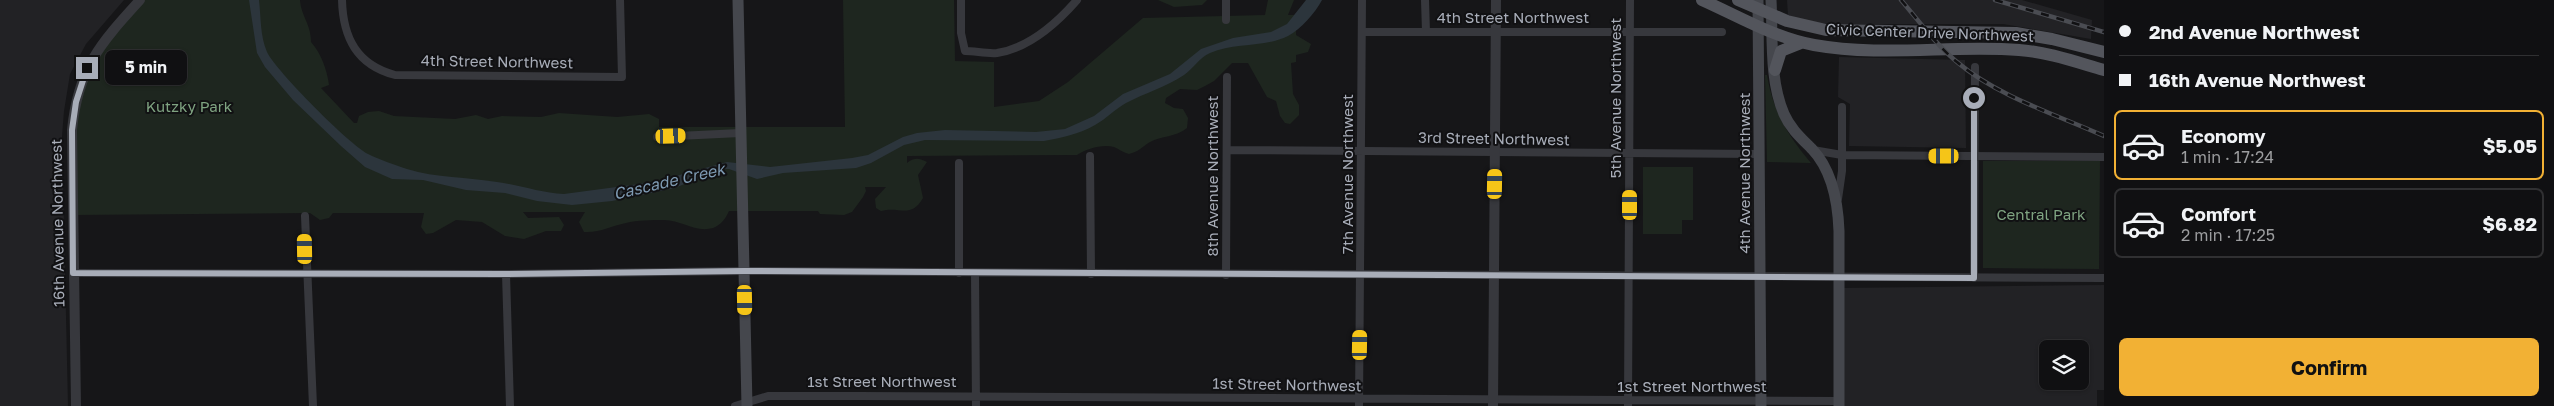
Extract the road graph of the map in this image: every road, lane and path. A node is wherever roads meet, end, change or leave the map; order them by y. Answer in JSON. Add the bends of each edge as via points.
{"nodes":[{"id":1,"x":140,"y":0,"type":"edge"},
{"id":2,"x":342,"y":0,"type":"edge"},
{"id":3,"x":620,"y":0,"type":"edge"},
{"id":4,"x":738,"y":0,"type":"edge"},
{"id":5,"x":961,"y":0,"type":"edge"},
{"id":6,"x":1077,"y":0,"type":"edge"},
{"id":7,"x":1226,"y":0,"type":"edge"},
{"id":8,"x":1362,"y":0,"type":"edge"},
{"id":9,"x":1425,"y":0,"type":"edge"},
{"id":10,"x":1496,"y":0,"type":"edge"},
{"id":11,"x":1630,"y":0,"type":"edge"},
{"id":12,"x":1702,"y":0,"type":"edge"},
{"id":13,"x":1738,"y":0,"type":"edge"},
{"id":14,"x":1771,"y":0,"type":"edge"},
{"id":15,"x":1758,"y":5,"type":"edge"},
{"id":16,"x":1772,"y":15,"type":"junction"},
{"id":17,"x":1226,"y":20,"type":"dead end"},
{"id":18,"x":1760,"y":26,"type":"junction"},
{"id":19,"x":1363,"y":32,"type":"junction"},
{"id":20,"x":1426,"y":32,"type":"junction"},
{"id":21,"x":1630,"y":32,"type":"junction"},
{"id":22,"x":1722,"y":32,"type":"dead end"},
{"id":23,"x":1772,"y":32,"type":"junction"},
{"id":24,"x":1496,"y":33,"type":"junction"},
{"id":25,"x":1802,"y":43,"type":"junction"},
{"id":26,"x":2104,"y":52,"type":"edge"},
{"id":27,"x":1975,"y":67,"type":"dead end"},
{"id":28,"x":1775,"y":70,"type":"junction"},
{"id":29,"x":2104,"y":70,"type":"edge"},
{"id":30,"x":1227,"y":77,"type":"dead end"},
{"id":31,"x":1842,"y":107,"type":"dead end"},
{"id":32,"x":740,"y":133,"type":"junction"},
{"id":33,"x":657,"y":137,"type":"dead end"},
{"id":34,"x":1812,"y":149,"type":"junction"},
{"id":35,"x":1227,"y":150,"type":"junction"},
{"id":36,"x":1362,"y":152,"type":"junction"},
{"id":37,"x":1495,"y":153,"type":"junction"},
{"id":38,"x":1630,"y":154,"type":"junction"},
{"id":39,"x":1760,"y":154,"type":"junction"},
{"id":40,"x":1842,"y":155,"type":"junction"},
{"id":41,"x":1090,"y":156,"type":"dead end"},
{"id":42,"x":1974,"y":156,"type":"junction"},
{"id":43,"x":2104,"y":157,"type":"edge"},
{"id":44,"x":959,"y":163,"type":"dead end"},
{"id":45,"x":1837,"y":204,"type":"junction"},
{"id":46,"x":304,"y":216,"type":"dead end"},
{"id":47,"x":744,"y":271,"type":"junction"},
{"id":48,"x":73,"y":273,"type":"junction"},
{"id":49,"x":306,"y":273,"type":"junction"},
{"id":50,"x":959,"y":273,"type":"junction"},
{"id":51,"x":975,"y":273,"type":"junction"},
{"id":52,"x":506,"y":274,"type":"junction"},
{"id":53,"x":1090,"y":274,"type":"junction"},
{"id":54,"x":1226,"y":275,"type":"junction"},
{"id":55,"x":1361,"y":275,"type":"junction"},
{"id":56,"x":1494,"y":276,"type":"junction"},
{"id":57,"x":1629,"y":276,"type":"junction"},
{"id":58,"x":1760,"y":277,"type":"junction"},
{"id":59,"x":1840,"y":277,"type":"junction"},
{"id":60,"x":1974,"y":278,"type":"junction"},
{"id":61,"x":2104,"y":278,"type":"edge"},
{"id":62,"x":976,"y":396,"type":"junction"},
{"id":63,"x":1359,"y":403,"type":"edge"},
{"id":64,"x":1493,"y":403,"type":"edge"},
{"id":65,"x":1628,"y":403,"type":"edge"},
{"id":66,"x":1761,"y":403,"type":"edge"},
{"id":67,"x":747,"y":404,"type":"edge"},
{"id":68,"x":1840,"y":404,"type":"edge"},
{"id":69,"x":76,"y":406,"type":"edge"},
{"id":70,"x":313,"y":406,"type":"edge"},
{"id":71,"x":510,"y":406,"type":"edge"},
{"id":72,"x":735,"y":406,"type":"edge"},
{"id":73,"x":976,"y":406,"type":"edge"}],
"edges":[{"from":1,"to":48,"type":"street","name":"16th Avenue Northwest","via":[[96,52],[84,73],[76,102],[72,130]]},
{"from":2,"to":3,"type":"street","name":"4th Street Northwest","via":[[344,27],[360,56],[373,66],[395,75],[622,77]]},
{"from":4,"to":32,"type":"main road"},
{"from":5,"to":6,"type":"street","via":[[961,33],[965,51],[995,53],[1016,48],[1047,28]]},
{"from":7,"to":17,"type":"street"},
{"from":8,"to":19,"type":"street","name":"7th Avenue Northwest"},
{"from":9,"to":20,"type":"street"},
{"from":10,"to":24,"type":"street"},
{"from":11,"to":21,"type":"street","name":"5th Avenue Northwest"},
{"from":12,"to":18,"type":"main road","name":"Civic Center Drive Northwest"},
{"from":13,"to":15,"type":"main road","name":"Civic Center Drive Northwest"},
{"from":14,"to":16,"type":"main road"},
{"from":15,"to":16,"type":"main road","name":"Civic Center Drive Northwest"},
{"from":15,"to":18,"type":"main road","name":"4th Avenue Northwest"},
{"from":16,"to":23,"type":"main road"},
{"from":16,"to":26,"type":"main road","name":"Civic Center Drive Northwest","via":[[1826,30],[2016,33]]},
{"from":18,"to":23,"type":"main road","name":"Civic Center Drive Northwest"},
{"from":18,"to":39,"type":"main road","name":"4th Avenue Northwest"},
{"from":19,"to":20,"type":"street","name":"4th Street Northwest"},
{"from":19,"to":36,"type":"street","name":"7th Avenue Northwest"},
{"from":20,"to":24,"type":"street","name":"4th Street Northwest"},
{"from":21,"to":22,"type":"street","name":"4th Street Northwest"},
{"from":21,"to":24,"type":"street","name":"4th Street Northwest"},
{"from":21,"to":38,"type":"street","name":"5th Avenue Northwest"},
{"from":23,"to":25,"type":"main road","name":"Civic Center Drive Northwest"},
{"from":23,"to":28,"type":"main road"},
{"from":24,"to":37,"type":"street"},
{"from":25,"to":28,"type":"main road","via":[[1781,51]]},
{"from":25,"to":29,"type":"main road","name":"Civic Center Drive Northwest","via":[[1852,49],[2019,50],[2050,54]]},
{"from":27,"to":42,"type":"street"},
{"from":28,"to":34,"type":"main road","via":[[1784,114],[1796,134]]},
{"from":30,"to":35,"type":"street","name":"8th Avenue Northwest"},
{"from":31,"to":40,"type":"street"},
{"from":32,"to":33,"type":"street"},
{"from":32,"to":47,"type":"main road"},
{"from":34,"to":40,"type":"street"},
{"from":34,"to":45,"type":"main road","via":[[1826,170]]},
{"from":35,"to":36,"type":"street","name":"3rd Street Northwest"},
{"from":35,"to":54,"type":"street","name":"8th Avenue Northwest"},
{"from":36,"to":37,"type":"street","name":"3rd Street Northwest"},
{"from":36,"to":55,"type":"street","name":"7th Avenue Northwest"},
{"from":37,"to":38,"type":"street","name":"3rd Street Northwest"},
{"from":37,"to":56,"type":"street"},
{"from":38,"to":39,"type":"street","name":"3rd Street Northwest"},
{"from":38,"to":57,"type":"street","name":"5th Avenue Northwest"},
{"from":39,"to":58,"type":"main road","name":"4th Avenue Northwest"},
{"from":40,"to":42,"type":"street"},
{"from":40,"to":45,"type":"street"},
{"from":41,"to":53,"type":"street"},
{"from":42,"to":43,"type":"street"},
{"from":42,"to":60,"type":"street"},
{"from":44,"to":50,"type":"street"},
{"from":45,"to":59,"type":"main road"},
{"from":46,"to":49,"type":"street"},
{"from":47,"to":50,"type":"street"},
{"from":47,"to":52,"type":"street"},
{"from":47,"to":67,"type":"main road"},
{"from":48,"to":49,"type":"street"},
{"from":48,"to":69,"type":"street","name":"16th Avenue Northwest"},
{"from":49,"to":52,"type":"street"},
{"from":49,"to":70,"type":"street"},
{"from":50,"to":51,"type":"street"},
{"from":51,"to":53,"type":"street"},
{"from":51,"to":62,"type":"street"},
{"from":52,"to":71,"type":"street"},
{"from":53,"to":54,"type":"street"},
{"from":54,"to":55,"type":"street"},
{"from":55,"to":56,"type":"street"},
{"from":55,"to":63,"type":"street","name":"7th Avenue Northwest"},
{"from":56,"to":57,"type":"street"},
{"from":56,"to":64,"type":"street"},
{"from":57,"to":58,"type":"street"},
{"from":57,"to":65,"type":"street","name":"5th Avenue Northwest"},
{"from":58,"to":59,"type":"street"},
{"from":58,"to":66,"type":"main road","name":"4th Avenue Northwest"},
{"from":59,"to":60,"type":"street"},
{"from":59,"to":68,"type":"main road"},
{"from":60,"to":61,"type":"street"},
{"from":62,"to":63,"type":"street","name":"1st Street Northwest"},
{"from":62,"to":67,"type":"street","name":"1st Street Northwest","via":[[768,396]]},
{"from":62,"to":73,"type":"street"},
{"from":63,"to":64,"type":"street","name":"1st Street Northwest"},
{"from":64,"to":65,"type":"street","name":"1st Street Northwest"},
{"from":65,"to":66,"type":"street","name":"1st Street Northwest"},
{"from":66,"to":68,"type":"street","name":"1st Street Northwest"},
{"from":67,"to":72,"type":"street","name":"1st Street Northwest"}]}
